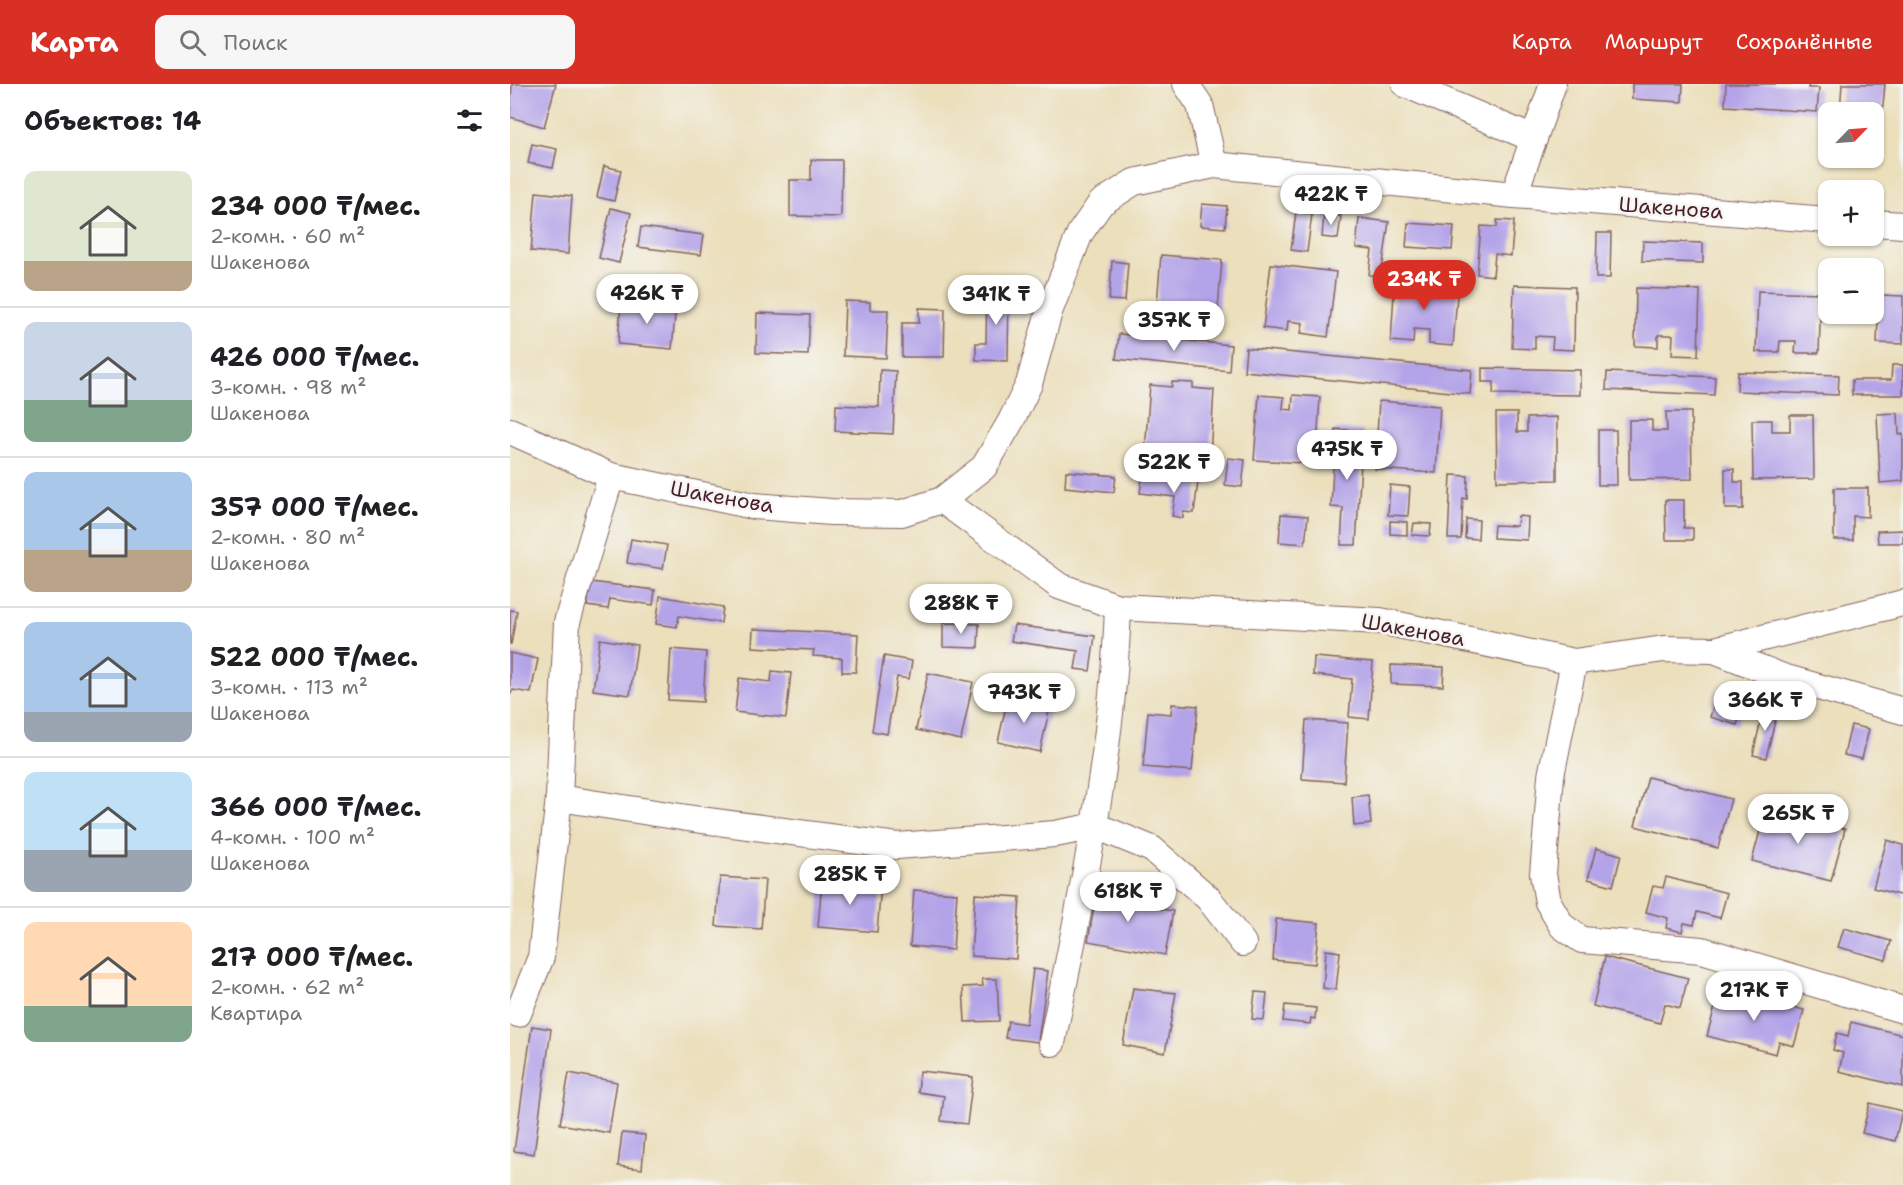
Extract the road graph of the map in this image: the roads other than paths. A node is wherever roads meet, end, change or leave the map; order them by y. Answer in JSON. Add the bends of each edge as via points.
{"nodes":[{"id":1,"x":1186,"y":84,"type":"edge"},
{"id":2,"x":1405,"y":84,"type":"edge"},
{"id":3,"x":1553,"y":84,"type":"edge"},
{"id":4,"x":1534,"y":139,"type":"junction"},
{"id":5,"x":1214,"y":165,"type":"junction"},
{"id":6,"x":1514,"y":195,"type":"junction"},
{"id":7,"x":1818,"y":219,"type":"edge"},
{"id":8,"x":1884,"y":224,"type":"edge"},
{"id":9,"x":1903,"y":225,"type":"edge"},
{"id":10,"x":510,"y":431,"type":"edge"},
{"id":11,"x":611,"y":476,"type":"junction"},
{"id":12,"x":942,"y":500,"type":"junction"},
{"id":13,"x":1903,"y":603,"type":"edge"},
{"id":14,"x":1118,"y":607,"type":"junction"},
{"id":15,"x":1714,"y":650,"type":"junction"},
{"id":16,"x":1574,"y":662,"type":"junction"},
{"id":17,"x":1903,"y":711,"type":"edge"},
{"id":18,"x":559,"y":798,"type":"junction"},
{"id":19,"x":1096,"y":826,"type":"junction"},
{"id":20,"x":1243,"y":943,"type":"dead end"},
{"id":21,"x":1903,"y":1010,"type":"edge"},
{"id":22,"x":518,"y":1014,"type":"dead end"},
{"id":23,"x":1052,"y":1043,"type":"dead end"}],
"edges":[{"from":1,"to":5,"type":"street","via":[[1200,105]]},
{"from":2,"to":4,"type":"street"},
{"from":3,"to":4,"type":"street"},
{"from":4,"to":6,"type":"street"},
{"from":5,"to":6,"type":"street","name":"Шакенова"},
{"from":5,"to":12,"type":"street","name":"Шакенова","via":[[1134,182],[1101,203],[1080,233],[1049,312],[1029,384],[1011,421],[984,467]]},
{"from":6,"to":7,"type":"street","name":"Шакенова"},
{"from":8,"to":9,"type":"street"},
{"from":10,"to":11,"type":"street","name":"Шакенова"},
{"from":11,"to":12,"type":"street","name":"Шакенова","via":[[754,506],[831,512],[902,513]]},
{"from":11,"to":18,"type":"street","via":[[567,622]]},
{"from":12,"to":14,"type":"street","name":"Шакенова","via":[[1059,586]]},
{"from":13,"to":15,"type":"street"},
{"from":14,"to":16,"type":"street","name":"Шакенова","via":[[1380,621]]},
{"from":14,"to":19,"type":"street","via":[[1116,670]]},
{"from":15,"to":16,"type":"street","name":"Шакенова","via":[[1664,649]]},
{"from":15,"to":17,"type":"street","name":"Шакенова","via":[[1783,677]]},
{"from":16,"to":21,"type":"street","via":[[1551,776],[1543,874],[1548,902],[1562,926],[1582,940],[1702,950]]},
{"from":18,"to":19,"type":"street","via":[[897,846],[1055,834]]},
{"from":18,"to":22,"type":"street","via":[[541,957]]},
{"from":19,"to":20,"type":"street","via":[[1152,849],[1208,898]]},
{"from":19,"to":23,"type":"street"}]}
